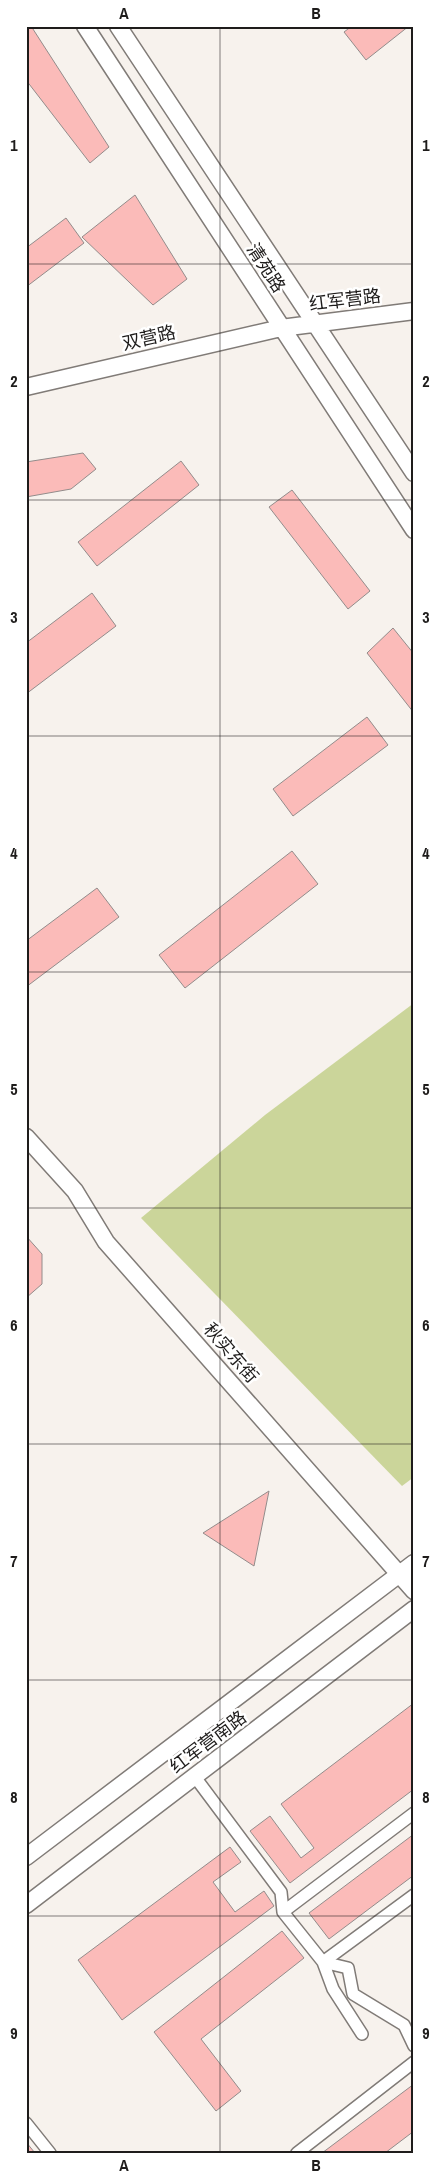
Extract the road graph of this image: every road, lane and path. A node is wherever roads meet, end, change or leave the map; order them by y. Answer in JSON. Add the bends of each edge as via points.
{"nodes":[{"id":1,"x":85,"y":26,"type":"edge"},
{"id":2,"x":118,"y":26,"type":"edge"},
{"id":3,"x":414,"y":311,"type":"edge"},
{"id":4,"x":317,"y":324,"type":"junction"},
{"id":5,"x":281,"y":328,"type":"junction"},
{"id":6,"x":26,"y":387,"type":"edge"},
{"id":7,"x":414,"y":473,"type":"edge"},
{"id":8,"x":414,"y":530,"type":"edge"},
{"id":9,"x":26,"y":1137,"type":"edge"},
{"id":10,"x":414,"y":1563,"type":"edge"},
{"id":11,"x":399,"y":1574,"type":"junction"},
{"id":12,"x":414,"y":1591,"type":"edge"},
{"id":13,"x":414,"y":1609,"type":"edge"},
{"id":14,"x":195,"y":1777,"type":"junction"},
{"id":15,"x":414,"y":1813,"type":"edge"},
{"id":16,"x":26,"y":1857,"type":"edge"},
{"id":17,"x":414,"y":1894,"type":"edge"},
{"id":18,"x":26,"y":1906,"type":"edge"},
{"id":19,"x":284,"y":1912,"type":"junction"},
{"id":20,"x":322,"y":1962,"type":"junction"},
{"id":21,"x":362,"y":2034,"type":"dead end"},
{"id":22,"x":414,"y":2046,"type":"edge"},
{"id":23,"x":414,"y":2062,"type":"edge"},
{"id":24,"x":26,"y":2123,"type":"edge"},
{"id":25,"x":50,"y":2153,"type":"edge"},
{"id":26,"x":297,"y":2153,"type":"edge"}],
"edges":[{"from":1,"to":5,"type":"main road","name":"清苑路"},
{"from":2,"to":4,"type":"main road","name":"清苑路"},
{"from":3,"to":4,"type":"main road","name":"红军营路"},
{"from":4,"to":5,"type":"main road","name":"红军营路"},
{"from":4,"to":7,"type":"main road","name":"清苑路"},
{"from":5,"to":6,"type":"main road","name":"双营路"},
{"from":5,"to":8,"type":"main road","name":"清苑路"},
{"from":9,"to":11,"type":"main road","name":"秋实东街","via":[[75,1191],[106,1242]]},
{"from":10,"to":11,"type":"main road","name":"红军营南路"},
{"from":11,"to":12,"type":"main road","name":"秋实东街"},
{"from":11,"to":16,"type":"main road","name":"红军营南路"},
{"from":13,"to":14,"type":"main road","name":"红军营南路"},
{"from":14,"to":18,"type":"main road","name":"红军营南路"},
{"from":14,"to":19,"type":"street","via":[[281,1892]]},
{"from":15,"to":19,"type":"street"},
{"from":17,"to":20,"type":"street"},
{"from":19,"to":20,"type":"street"},
{"from":20,"to":21,"type":"street","via":[[333,1989]]},
{"from":20,"to":22,"type":"street","via":[[348,1968],[353,1994],[404,2025]]},
{"from":23,"to":26,"type":"street"},
{"from":24,"to":25,"type":"street"}]}
